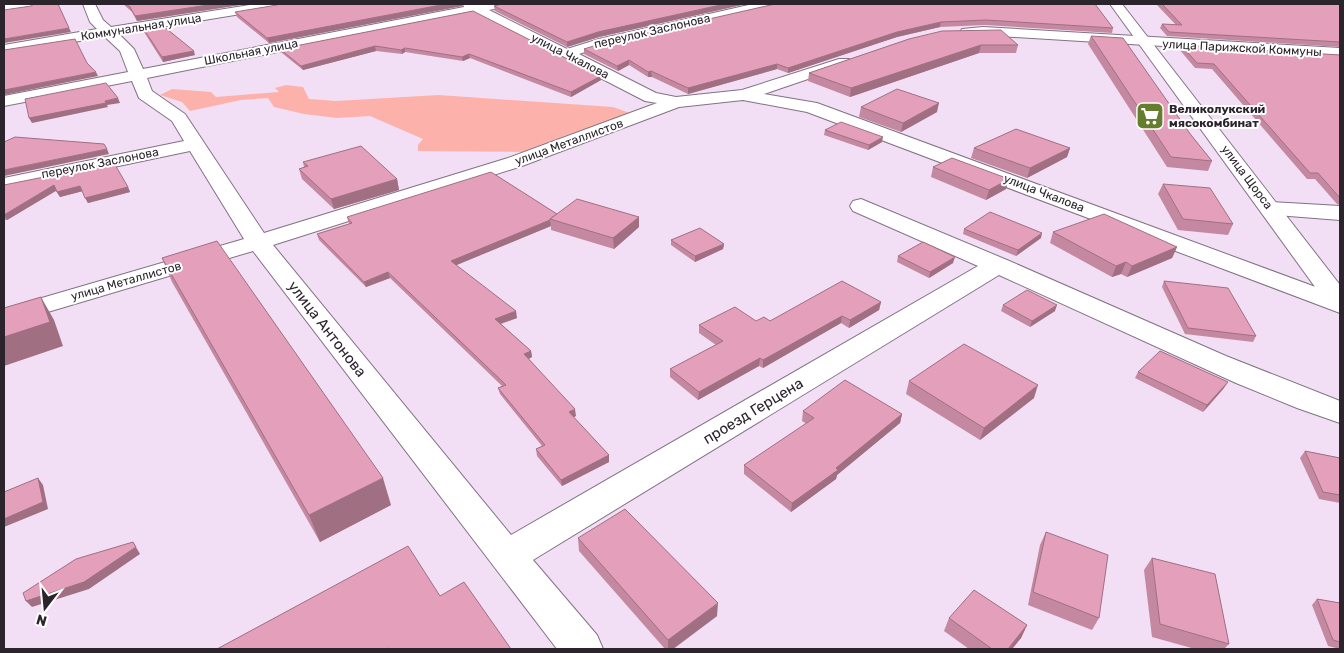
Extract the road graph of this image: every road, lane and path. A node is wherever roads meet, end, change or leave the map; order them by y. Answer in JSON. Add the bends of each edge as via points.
{"nodes":[{"id":1,"x":32,"y":4,"type":"edge"},
{"id":2,"x":89,"y":4,"type":"edge"},
{"id":3,"x":278,"y":4,"type":"edge"},
{"id":4,"x":498,"y":4,"type":"edge"},
{"id":5,"x":769,"y":4,"type":"edge"},
{"id":6,"x":1116,"y":4,"type":"edge"},
{"id":7,"x":471,"y":6,"type":"edge"},
{"id":8,"x":4,"y":8,"type":"edge"},
{"id":9,"x":109,"y":32,"type":"junction"},
{"id":10,"x":949,"y":33,"type":"edge"},
{"id":11,"x":1144,"y":42,"type":"junction"},
{"id":12,"x":4,"y":49,"type":"edge"},
{"id":13,"x":1340,"y":53,"type":"edge"},
{"id":14,"x":565,"y":54,"type":"junction"},
{"id":15,"x":865,"y":55,"type":"edge"},
{"id":16,"x":136,"y":75,"type":"junction"},
{"id":17,"x":744,"y":95,"type":"junction"},
{"id":18,"x":4,"y":101,"type":"edge"},
{"id":19,"x":676,"y":102,"type":"junction"},
{"id":20,"x":196,"y":144,"type":"junction"},
{"id":21,"x":4,"y":184,"type":"edge"},
{"id":22,"x":861,"y":206,"type":"dead end"},
{"id":23,"x":1271,"y":209,"type":"junction"},
{"id":24,"x":1340,"y":214,"type":"edge"},
{"id":25,"x":258,"y":242,"type":"junction"},
{"id":26,"x":998,"y":265,"type":"junction"},
{"id":27,"x":1340,"y":304,"type":"edge"},
{"id":28,"x":4,"y":317,"type":"edge"},
{"id":29,"x":1340,"y":412,"type":"edge"},
{"id":30,"x":508,"y":556,"type":"junction"},
{"id":31,"x":582,"y":649,"type":"edge"}],
"edges":[{"from":1,"to":8,"type":"street"},
{"from":2,"to":9,"type":"street","name":"улица Антонова","via":[[97,22]]},
{"from":3,"to":9,"type":"street","name":"Коммунальная улица"},
{"from":4,"to":7,"type":"street","name":"Школьная улица"},
{"from":5,"to":14,"type":"street","name":"переулок Заслонова","via":[[599,43]]},
{"from":6,"to":11,"type":"street","name":"улица Щорса"},
{"from":7,"to":14,"type":"street","name":"улица Чкалова"},
{"from":7,"to":16,"type":"street","name":"Школьная улица"},
{"from":9,"to":12,"type":"street","name":"Коммунальная улица"},
{"from":9,"to":16,"type":"street","name":"улица Антонова","via":[[127,49]]},
{"from":10,"to":11,"type":"street","via":[[983,32]]},
{"from":11,"to":13,"type":"street","name":"улица Парижской Коммуны"},
{"from":11,"to":23,"type":"street","name":"улица Щорса"},
{"from":14,"to":19,"type":"street","name":"улица Чкалова","via":[[651,98]]},
{"from":15,"to":17,"type":"street","name":"улица Металлистов"},
{"from":16,"to":18,"type":"street","name":"Школьная улица"},
{"from":16,"to":20,"type":"street","name":"улица Антонова","via":[[145,94],[179,118]]},
{"from":17,"to":19,"type":"street","name":"улица Металлистов"},
{"from":17,"to":27,"type":"street","name":"улица Чкалова","via":[[811,106]]},
{"from":19,"to":25,"type":"street","name":"улица Металлистов","via":[[514,162]]},
{"from":20,"to":21,"type":"street","name":"переулок Заслонова"},
{"from":20,"to":25,"type":"street","name":"улица Антонова"},
{"from":22,"to":26,"type":"street"},
{"from":23,"to":24,"type":"street"},
{"from":23,"to":27,"type":"street","name":"улица Щорса"},
{"from":25,"to":28,"type":"street","name":"улица Металлистов"},
{"from":25,"to":30,"type":"street","name":"улица Антонова"},
{"from":26,"to":29,"type":"street","via":[[1231,371]]},
{"from":26,"to":30,"type":"street","name":"проезд Герцена"},
{"from":30,"to":31,"type":"street","name":"улица Антонова"}]}
